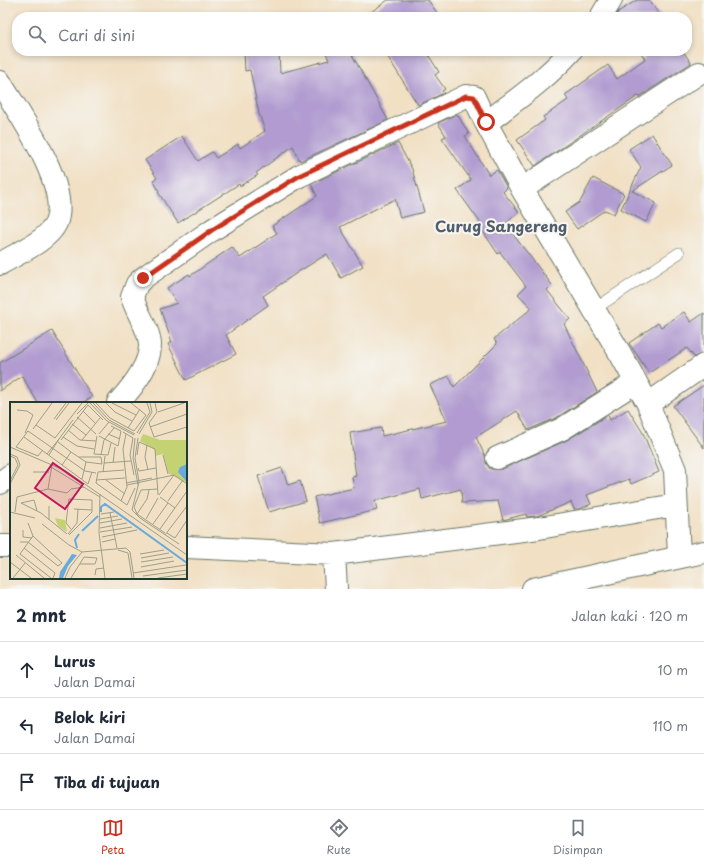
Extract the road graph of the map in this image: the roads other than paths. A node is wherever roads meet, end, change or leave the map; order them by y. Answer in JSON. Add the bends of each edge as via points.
{"nodes":[{"id":1,"x":611,"y":0,"type":"edge"},
{"id":2,"x":604,"y":12,"type":"edge"},
{"id":3,"x":567,"y":56,"type":"edge"},
{"id":4,"x":699,"y":73,"type":"dead end"},
{"id":5,"x":0,"y":82,"type":"edge"},
{"id":6,"x":486,"y":122,"type":"junction"},
{"id":7,"x":522,"y":189,"type":"junction"},
{"id":8,"x":679,"y":253,"type":"dead end"},
{"id":9,"x":0,"y":264,"type":"edge"},
{"id":10,"x":593,"y":310,"type":"junction"},
{"id":11,"x":704,"y":365,"type":"edge"},
{"id":12,"x":636,"y":382,"type":"junction"},
{"id":13,"x":119,"y":402,"type":"edge"},
{"id":14,"x":648,"y":404,"type":"junction"},
{"id":15,"x":497,"y":458,"type":"dead end"},
{"id":16,"x":10,"y":476,"type":"edge"},
{"id":17,"x":0,"y":483,"type":"edge"},
{"id":18,"x":676,"y":505,"type":"junction"},
{"id":19,"x":187,"y":547,"type":"edge"},
{"id":20,"x":704,"y":552,"type":"edge"},
{"id":21,"x":334,"y":554,"type":"junction"},
{"id":22,"x":679,"y":556,"type":"junction"},
{"id":23,"x":336,"y":589,"type":"edge"},
{"id":24,"x":533,"y":589,"type":"edge"}],
"edges":[{"from":1,"to":2,"type":"street"},
{"from":3,"to":6,"type":"street","via":[[529,91]]},
{"from":4,"to":7,"type":"street"},
{"from":5,"to":9,"type":"street","via":[[48,163],[57,193],[58,207],[56,223],[45,237]]},
{"from":6,"to":7,"type":"street"},
{"from":6,"to":13,"type":"street","via":[[474,97],[466,96],[299,176],[212,230],[143,278],[137,284],[132,297],[150,339],[149,355],[134,386]]},
{"from":7,"to":10,"type":"street"},
{"from":8,"to":10,"type":"lane"},
{"from":10,"to":12,"type":"street"},
{"from":11,"to":14,"type":"street"},
{"from":12,"to":14,"type":"street"},
{"from":12,"to":15,"type":"street","via":[[562,429]]},
{"from":14,"to":18,"type":"street","via":[[675,470]]},
{"from":16,"to":17,"type":"street"},
{"from":18,"to":21,"type":"street","via":[[539,528]]},
{"from":18,"to":22,"type":"street"},
{"from":19,"to":21,"type":"street"},
{"from":20,"to":22,"type":"street"},
{"from":21,"to":23,"type":"street"},
{"from":22,"to":24,"type":"street"}]}
